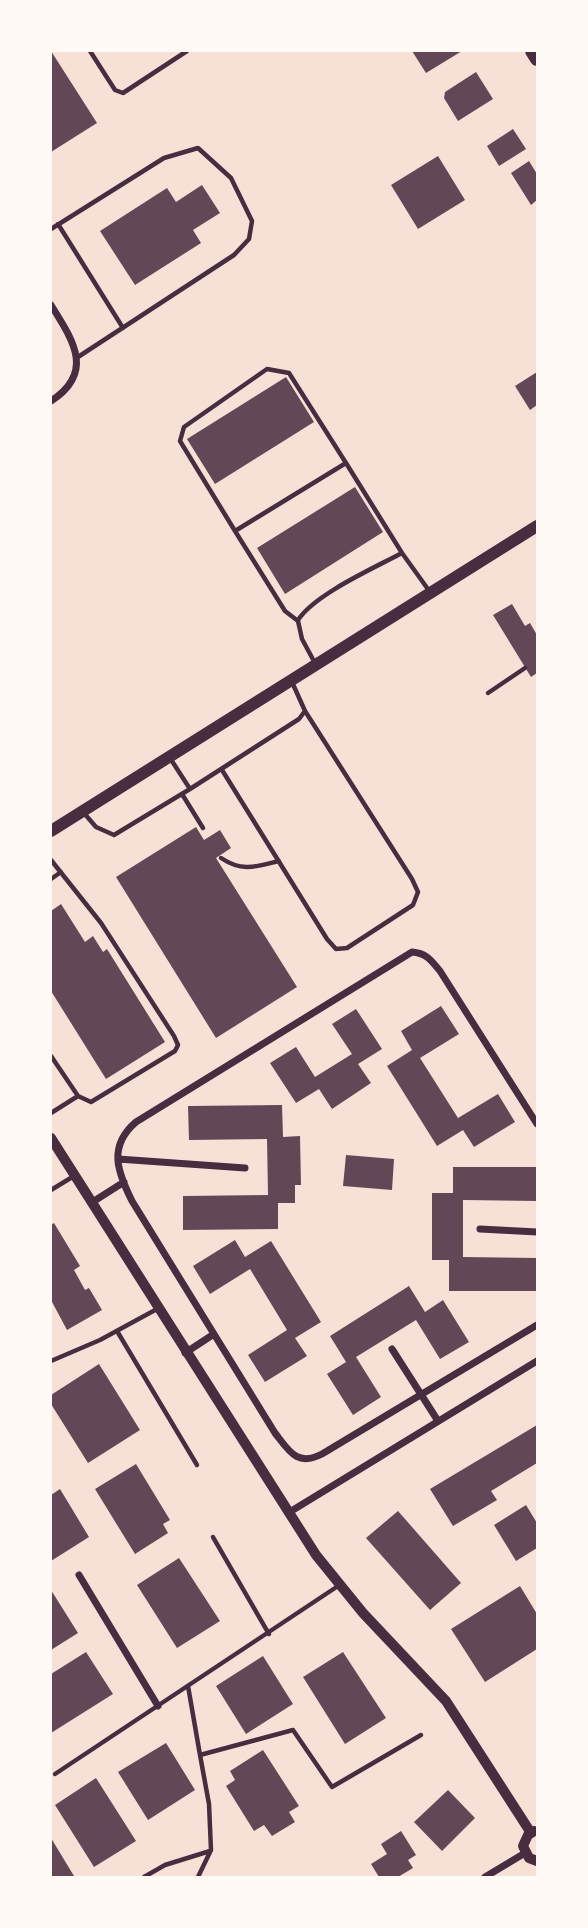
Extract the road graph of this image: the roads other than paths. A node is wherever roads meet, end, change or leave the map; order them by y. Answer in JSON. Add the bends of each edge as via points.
{"nodes":[{"id":1,"x":90,"y":51,"type":"edge"},
{"id":2,"x":187,"y":51,"type":"edge"},
{"id":3,"x":532,"y":51,"type":"edge"},
{"id":4,"x":537,"y":60,"type":"edge"},
{"id":5,"x":58,"y":224,"type":"junction"},
{"id":6,"x":51,"y":229,"type":"edge"},
{"id":7,"x":51,"y":305,"type":"edge"},
{"id":8,"x":124,"y":328,"type":"junction"},
{"id":9,"x":78,"y":358,"type":"junction"},
{"id":10,"x":51,"y":401,"type":"edge"},
{"id":11,"x":346,"y":463,"type":"junction"},
{"id":12,"x":537,"y":526,"type":"edge"},
{"id":13,"x":235,"y":531,"type":"junction"},
{"id":14,"x":402,"y":553,"type":"junction"},
{"id":15,"x":431,"y":593,"type":"junction"},
{"id":16,"x":298,"y":621,"type":"junction"},
{"id":17,"x":316,"y":665,"type":"junction"},
{"id":18,"x":525,"y":668,"type":"dead end"},
{"id":19,"x":291,"y":681,"type":"junction"},
{"id":20,"x":488,"y":693,"type":"dead end"},
{"id":21,"x":304,"y":711,"type":"junction"},
{"id":22,"x":169,"y":757,"type":"junction"},
{"id":23,"x":222,"y":771,"type":"junction"},
{"id":24,"x":190,"y":789,"type":"junction"},
{"id":25,"x":182,"y":794,"type":"junction"},
{"id":26,"x":83,"y":811,"type":"junction"},
{"id":27,"x":202,"y":828,"type":"dead end"},
{"id":28,"x":51,"y":831,"type":"edge"},
{"id":29,"x":221,"y":858,"type":"dead end"},
{"id":30,"x":51,"y":860,"type":"edge"},
{"id":31,"x":279,"y":862,"type":"junction"},
{"id":32,"x":61,"y":872,"type":"junction"},
{"id":33,"x":51,"y":878,"type":"edge"},
{"id":34,"x":51,"y":1056,"type":"edge"},
{"id":35,"x":78,"y":1096,"type":"junction"},
{"id":36,"x":51,"y":1113,"type":"edge"},
{"id":37,"x":537,"y":1124,"type":"edge"},
{"id":38,"x":51,"y":1138,"type":"edge"},
{"id":39,"x":118,"y":1159,"type":"junction"},
{"id":40,"x":245,"y":1168,"type":"dead end"},
{"id":41,"x":74,"y":1176,"type":"junction"},
{"id":42,"x":124,"y":1182,"type":"junction"},
{"id":43,"x":51,"y":1190,"type":"edge"},
{"id":44,"x":91,"y":1203,"type":"junction"},
{"id":45,"x":480,"y":1229,"type":"dead end"},
{"id":46,"x":537,"y":1232,"type":"edge"},
{"id":47,"x":157,"y":1309,"type":"junction"},
{"id":48,"x":537,"y":1325,"type":"edge"},
{"id":49,"x":117,"y":1331,"type":"junction"},
{"id":50,"x":214,"y":1334,"type":"junction"},
{"id":51,"x":392,"y":1349,"type":"dead end"},
{"id":52,"x":186,"y":1353,"type":"junction"},
{"id":53,"x":51,"y":1361,"type":"edge"},
{"id":54,"x":537,"y":1361,"type":"edge"},
{"id":55,"x":421,"y":1395,"type":"junction"},
{"id":56,"x":438,"y":1421,"type":"junction"},
{"id":57,"x":197,"y":1465,"type":"dead end"},
{"id":58,"x":288,"y":1513,"type":"junction"},
{"id":59,"x":213,"y":1537,"type":"dead end"},
{"id":60,"x":79,"y":1575,"type":"dead end"},
{"id":61,"x":339,"y":1586,"type":"junction"},
{"id":62,"x":269,"y":1634,"type":"junction"},
{"id":63,"x":188,"y":1686,"type":"junction"},
{"id":64,"x":158,"y":1706,"type":"junction"},
{"id":65,"x":421,"y":1735,"type":"dead end"},
{"id":66,"x":200,"y":1755,"type":"junction"},
{"id":67,"x":55,"y":1774,"type":"dead end"},
{"id":68,"x":534,"y":1832,"type":"edge"},
{"id":69,"x":211,"y":1850,"type":"junction"},
{"id":70,"x":525,"y":1853,"type":"junction"},
{"id":71,"x":537,"y":1861,"type":"edge"},
{"id":72,"x":145,"y":1877,"type":"edge"},
{"id":73,"x":198,"y":1877,"type":"edge"},
{"id":74,"x":485,"y":1877,"type":"edge"}],
"edges":[{"from":1,"to":2,"type":"lane","via":[[115,90],[123,93]]},
{"from":3,"to":4,"type":"highway"},
{"from":5,"to":6,"type":"lane"},
{"from":5,"to":8,"type":"lane"},
{"from":5,"to":8,"type":"lane","via":[[164,158],[198,148],[230,178],[253,221],[249,239],[234,256]]},
{"from":7,"to":9,"type":"street"},
{"from":8,"to":9,"type":"lane"},
{"from":9,"to":10,"type":"street","via":[[68,387]]},
{"from":11,"to":13,"type":"lane"},
{"from":11,"to":13,"type":"lane","via":[[289,373],[267,369],[184,427],[180,441]]},
{"from":11,"to":14,"type":"lane"},
{"from":12,"to":15,"type":"main road"},
{"from":13,"to":16,"type":"lane","via":[[285,611]]},
{"from":14,"to":15,"type":"lane"},
{"from":14,"to":16,"type":"lane","via":[[343,584]]},
{"from":15,"to":17,"type":"main road"},
{"from":16,"to":17,"type":"lane"},
{"from":17,"to":19,"type":"main road"},
{"from":18,"to":20,"type":"lane"},
{"from":19,"to":21,"type":"lane"},
{"from":19,"to":22,"type":"main road"},
{"from":21,"to":23,"type":"lane","via":[[299,719]]},
{"from":21,"to":31,"type":"lane","via":[[418,892],[413,905],[347,948],[337,949]]},
{"from":22,"to":24,"type":"lane"},
{"from":22,"to":26,"type":"main road"},
{"from":23,"to":24,"type":"lane"},
{"from":23,"to":31,"type":"lane"},
{"from":24,"to":25,"type":"lane"},
{"from":25,"to":26,"type":"lane","via":[[114,835],[96,827]]},
{"from":25,"to":27,"type":"lane"},
{"from":26,"to":28,"type":"main road"},
{"from":29,"to":31,"type":"lane","via":[[234,867]]},
{"from":30,"to":32,"type":"lane"},
{"from":32,"to":33,"type":"lane"},
{"from":32,"to":35,"type":"lane","via":[[101,923],[178,1045],[91,1102]]},
{"from":34,"to":35,"type":"lane"},
{"from":35,"to":36,"type":"lane"},
{"from":37,"to":39,"type":"street","via":[[440,971],[429,957],[412,952],[136,1122],[119,1141]]},
{"from":38,"to":41,"type":"street"},
{"from":39,"to":40,"type":"street"},
{"from":39,"to":42,"type":"street"},
{"from":41,"to":43,"type":"lane"},
{"from":41,"to":44,"type":"street"},
{"from":42,"to":44,"type":"street"},
{"from":42,"to":50,"type":"street"},
{"from":44,"to":47,"type":"street"},
{"from":45,"to":46,"type":"street"},
{"from":47,"to":49,"type":"lane"},
{"from":47,"to":52,"type":"street"},
{"from":48,"to":55,"type":"street"},
{"from":49,"to":53,"type":"lane"},
{"from":49,"to":57,"type":"lane"},
{"from":50,"to":52,"type":"street"},
{"from":50,"to":55,"type":"street","via":[[275,1433],[292,1454],[303,1459],[311,1460]]},
{"from":51,"to":55,"type":"street"},
{"from":52,"to":58,"type":"street"},
{"from":54,"to":56,"type":"street"},
{"from":55,"to":56,"type":"street"},
{"from":56,"to":58,"type":"street"},
{"from":58,"to":61,"type":"street"},
{"from":59,"to":62,"type":"lane"},
{"from":60,"to":64,"type":"street"},
{"from":61,"to":62,"type":"lane"},
{"from":61,"to":68,"type":"street","via":[[446,1701]]},
{"from":62,"to":63,"type":"lane"},
{"from":63,"to":64,"type":"lane"},
{"from":63,"to":66,"type":"lane"},
{"from":64,"to":67,"type":"lane"},
{"from":65,"to":66,"type":"lane","via":[[332,1787],[293,1730]]},
{"from":66,"to":69,"type":"lane"},
{"from":68,"to":70,"type":"street","via":[[524,1842]]},
{"from":69,"to":72,"type":"lane","via":[[165,1865]]},
{"from":69,"to":73,"type":"lane"},
{"from":70,"to":71,"type":"street"},
{"from":70,"to":74,"type":"street"}]}
